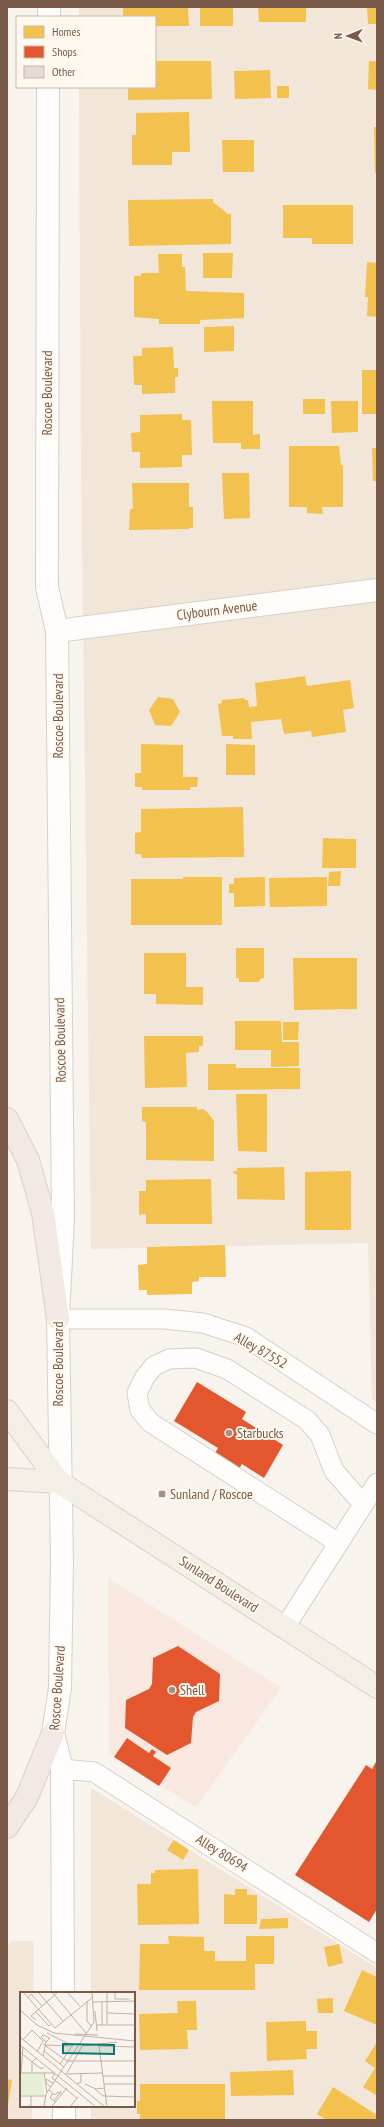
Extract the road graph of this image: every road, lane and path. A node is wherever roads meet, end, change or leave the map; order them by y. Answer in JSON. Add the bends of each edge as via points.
{"nodes":[{"id":1,"x":48,"y":88,"type":"edge"},
{"id":2,"x":377,"y":590,"type":"edge"},
{"id":3,"x":57,"y":631,"type":"junction"},
{"id":4,"x":7,"y":1119,"type":"edge"},
{"id":5,"x":58,"y":1319,"type":"junction"},
{"id":6,"x":7,"y":1411,"type":"edge"},
{"id":7,"x":377,"y":1424,"type":"edge"},
{"id":8,"x":7,"y":1479,"type":"edge"},
{"id":9,"x":59,"y":1482,"type":"junction"},
{"id":10,"x":377,"y":1483,"type":"edge"},
{"id":11,"x":363,"y":1504,"type":"junction"},
{"id":12,"x":337,"y":1542,"type":"junction"},
{"id":13,"x":285,"y":1627,"type":"junction"},
{"id":14,"x":377,"y":1688,"type":"edge"},
{"id":15,"x":53,"y":1733,"type":"junction"},
{"id":16,"x":62,"y":1770,"type":"junction"},
{"id":17,"x":7,"y":1827,"type":"edge"},
{"id":18,"x":377,"y":1953,"type":"edge"},
{"id":19,"x":63,"y":1992,"type":"edge"},
{"id":20,"x":64,"y":2107,"type":"edge"},
{"id":21,"x":64,"y":2120,"type":"edge"}],
"edges":[{"from":1,"to":3,"type":"main road","name":"Roscoe Boulevard","via":[[46,587]]},
{"from":2,"to":3,"type":"main road","name":"Clybourn Avenue"},
{"from":3,"to":5,"type":"main road","name":"Roscoe Boulevard","via":[[63,1217]]},
{"from":4,"to":5,"type":"highway","via":[[28,1160],[43,1213]]},
{"from":5,"to":7,"type":"lane","name":"Alley 87552","via":[[165,1319],[203,1323],[246,1337]]},
{"from":5,"to":9,"type":"main road","name":"Roscoe Boulevard"},
{"from":6,"to":9,"type":"main road","name":"Sunland Boulevard"},
{"from":8,"to":9,"type":"main road","name":"Sunland Boulevard"},
{"from":9,"to":13,"type":"main road","name":"Sunland Boulevard"},
{"from":9,"to":15,"type":"main road","name":"Roscoe Boulevard","via":[[62,1562],[60,1688]]},
{"from":10,"to":11,"type":"lane"},
{"from":11,"to":12,"type":"lane"},
{"from":11,"to":12,"type":"lane","via":[[334,1471],[320,1435],[307,1420],[227,1369],[196,1358],[168,1359],[154,1366],[145,1377],[137,1393],[140,1410],[151,1423]]},
{"from":12,"to":13,"type":"lane"},
{"from":13,"to":14,"type":"main road","name":"Sunland Boulevard"},
{"from":15,"to":16,"type":"main road","name":"Roscoe Boulevard"},
{"from":15,"to":17,"type":"highway","via":[[27,1797]]},
{"from":16,"to":18,"type":"lane","name":"Alley 80694","via":[[94,1772]]},
{"from":16,"to":19,"type":"main road","name":"Roscoe Boulevard"},
{"from":20,"to":21,"type":"main road"}]}
